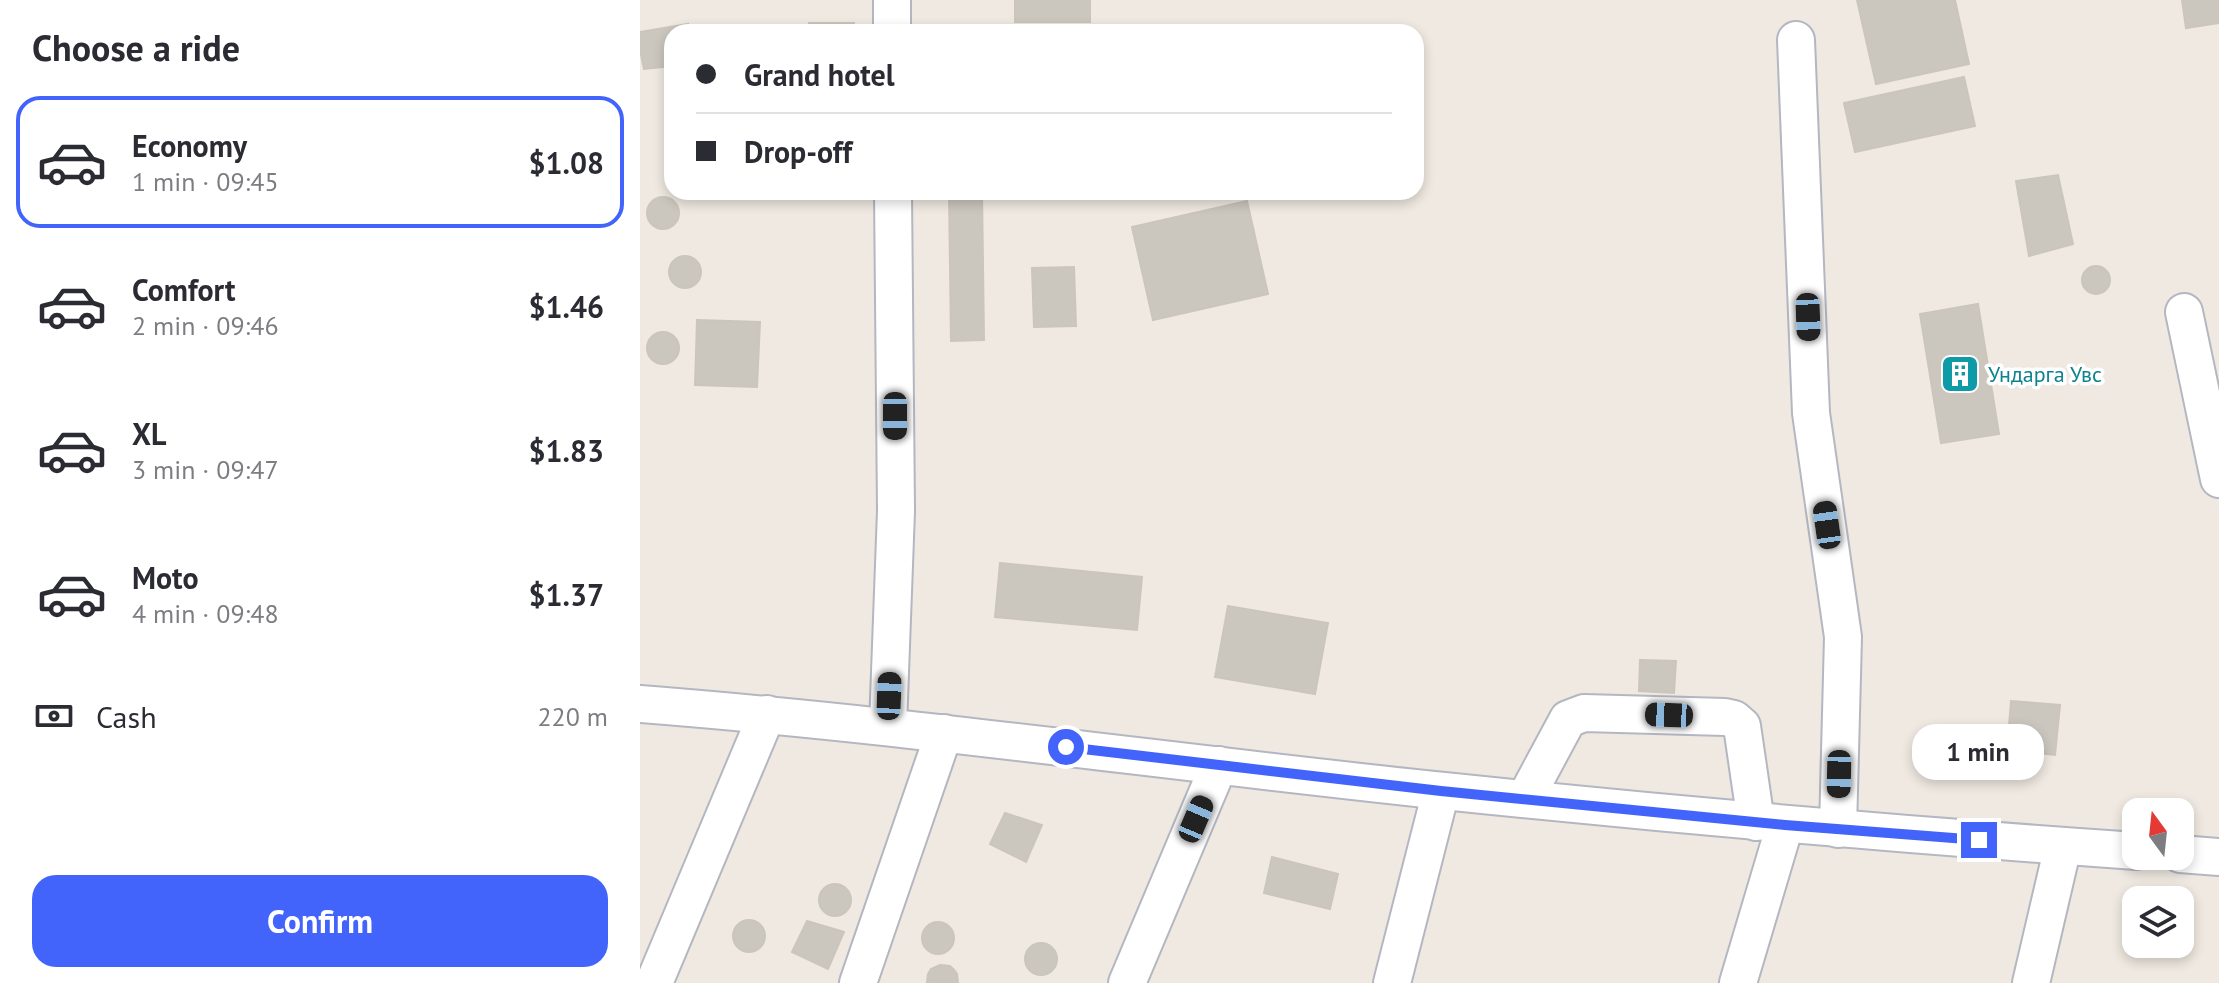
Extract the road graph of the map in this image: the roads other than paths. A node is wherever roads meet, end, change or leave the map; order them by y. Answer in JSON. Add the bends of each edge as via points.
{"nodes":[{"id":1,"x":892,"y":0,"type":"edge"},
{"id":2,"x":892,"y":24,"type":"edge"},
{"id":3,"x":1796,"y":40,"type":"dead end"},
{"id":4,"x":893,"y":200,"type":"edge"},
{"id":5,"x":2184,"y":312,"type":"dead end"},
{"id":6,"x":2219,"y":479,"type":"edge"},
{"id":7,"x":640,"y":704,"type":"edge"},
{"id":8,"x":767,"y":714,"type":"junction"},
{"id":9,"x":888,"y":726,"type":"junction"},
{"id":10,"x":944,"y":733,"type":"junction"},
{"id":11,"x":1219,"y":765,"type":"junction"},
{"id":12,"x":1441,"y":791,"type":"junction"},
{"id":13,"x":1525,"y":799,"type":"junction"},
{"id":14,"x":1770,"y":823,"type":"junction"},
{"id":15,"x":1838,"y":829,"type":"junction"},
{"id":16,"x":2063,"y":846,"type":"junction"},
{"id":17,"x":2122,"y":850,"type":"edge"},
{"id":18,"x":2194,"y":855,"type":"edge"},
{"id":19,"x":2219,"y":857,"type":"edge"},
{"id":20,"x":654,"y":983,"type":"edge"},
{"id":21,"x":858,"y":983,"type":"edge"},
{"id":22,"x":1127,"y":983,"type":"edge"},
{"id":23,"x":1392,"y":983,"type":"edge"},
{"id":24,"x":1738,"y":983,"type":"edge"},
{"id":25,"x":2031,"y":983,"type":"edge"}],
"edges":[{"from":1,"to":2,"type":"street"},
{"from":3,"to":15,"type":"street","via":[[1811,413],[1843,637]]},
{"from":4,"to":9,"type":"street","via":[[896,511]]},
{"from":5,"to":6,"type":"street"},
{"from":7,"to":8,"type":"street"},
{"from":8,"to":9,"type":"street"},
{"from":8,"to":20,"type":"street"},
{"from":9,"to":10,"type":"street"},
{"from":10,"to":11,"type":"street"},
{"from":10,"to":21,"type":"street"},
{"from":11,"to":12,"type":"street"},
{"from":11,"to":22,"type":"street"},
{"from":12,"to":13,"type":"street"},
{"from":12,"to":23,"type":"street"},
{"from":13,"to":14,"type":"street"},
{"from":13,"to":14,"type":"street","via":[[1574,716],[1725,717],[1742,726]]},
{"from":14,"to":15,"type":"street"},
{"from":14,"to":24,"type":"street"},
{"from":15,"to":16,"type":"street"},
{"from":16,"to":17,"type":"street"},
{"from":16,"to":25,"type":"street"},
{"from":18,"to":19,"type":"street"}]}
